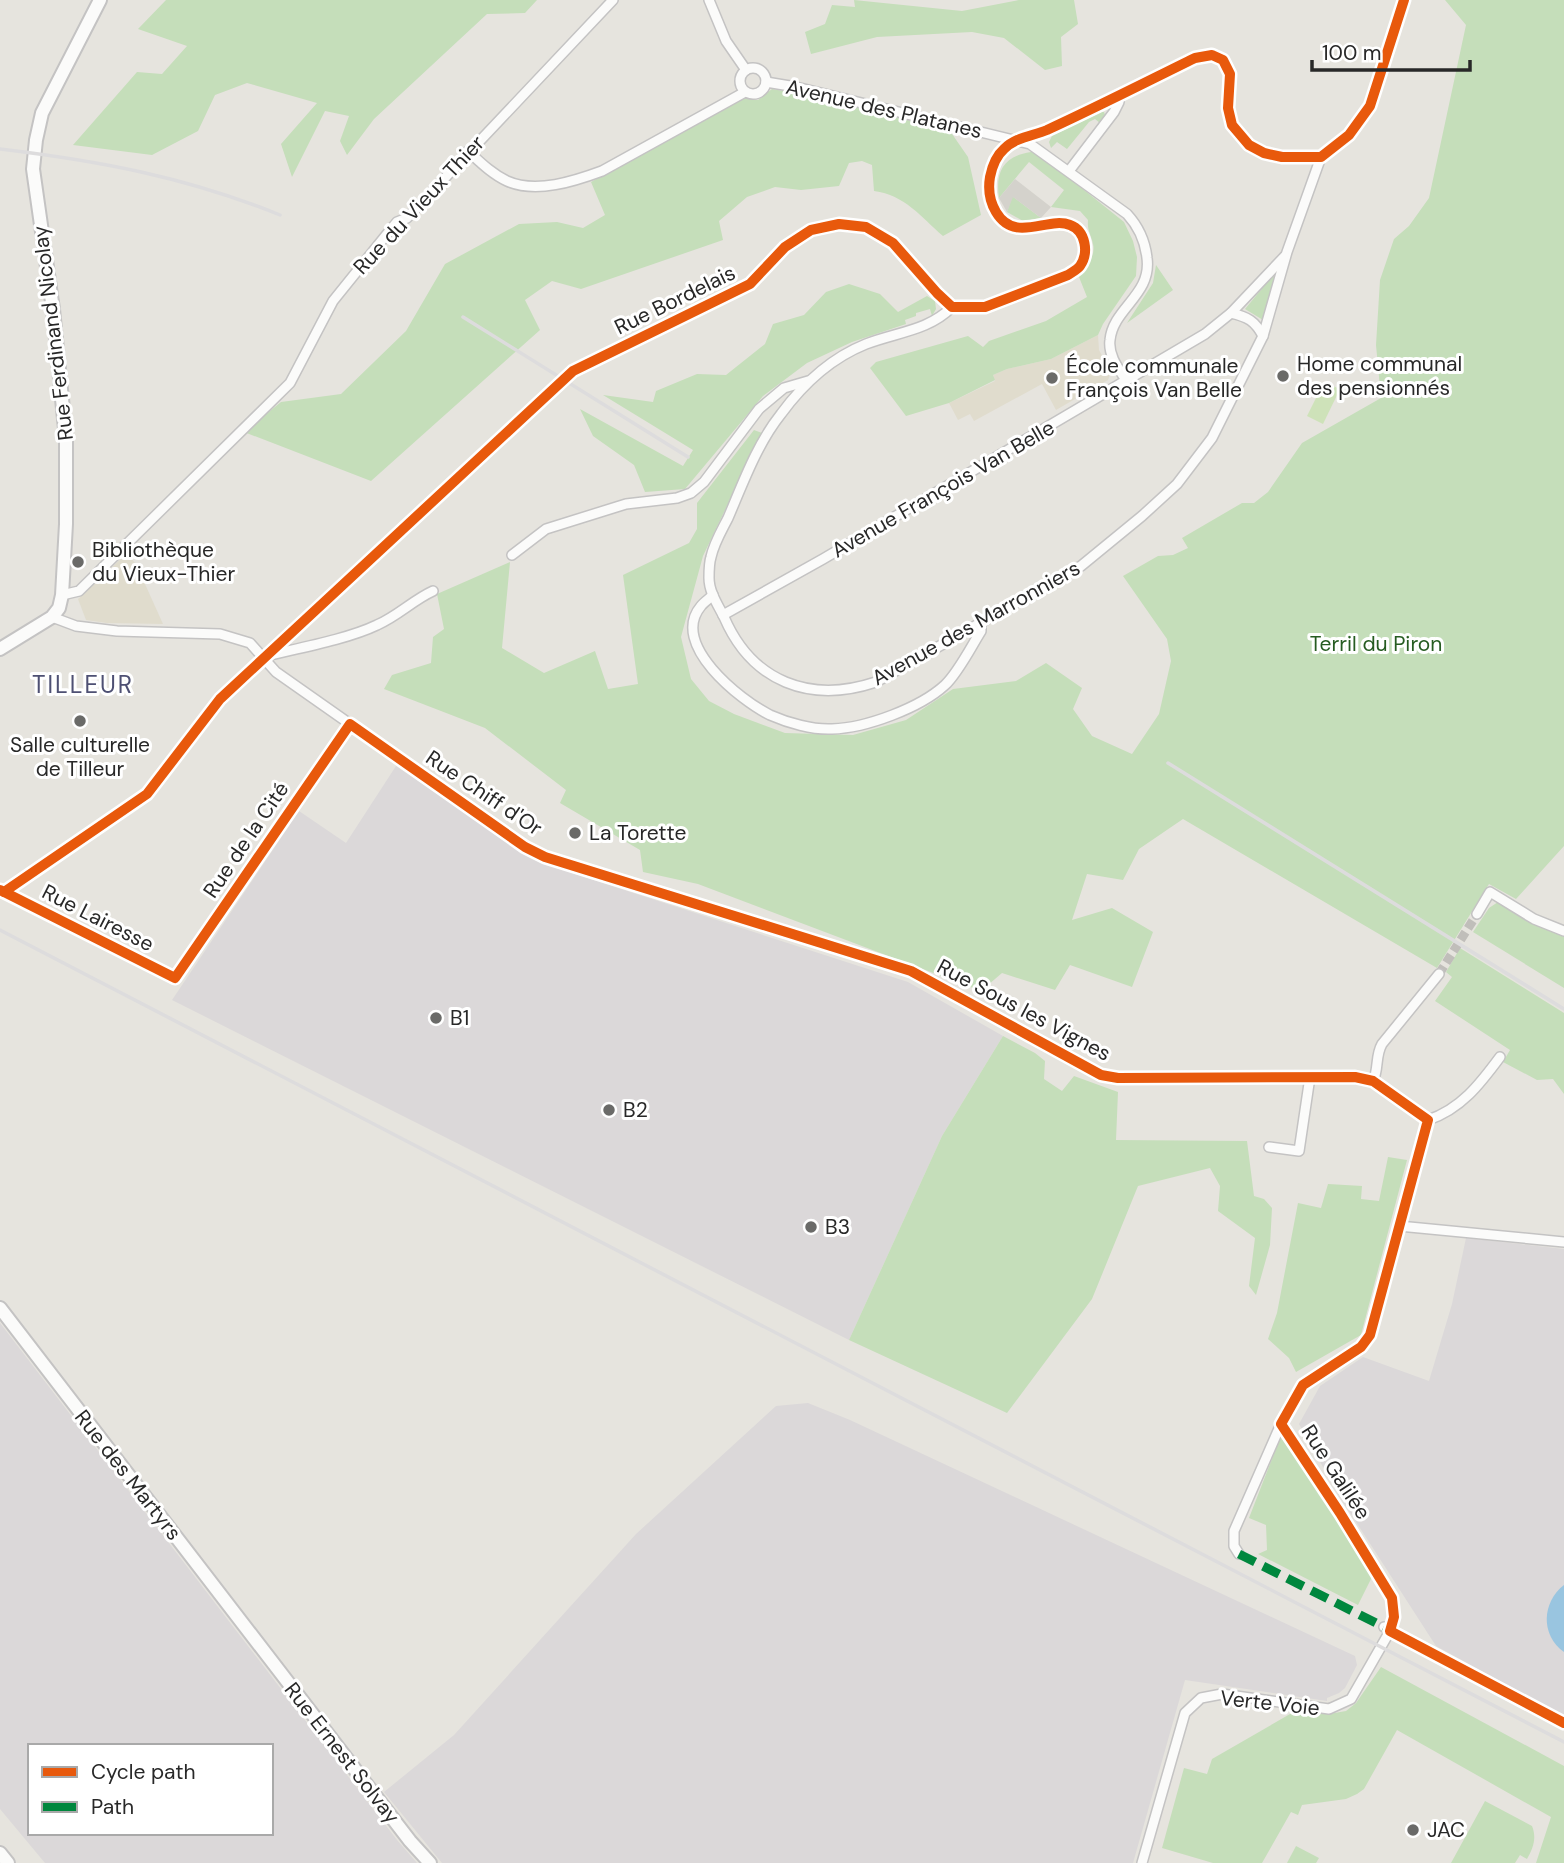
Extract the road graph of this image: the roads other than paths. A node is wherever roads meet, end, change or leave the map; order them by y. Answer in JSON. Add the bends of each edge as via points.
{"nodes":[{"id":1,"x":100,"y":0,"type":"edge"},
{"id":2,"x":613,"y":0,"type":"edge"},
{"id":3,"x":709,"y":0,"type":"edge"},
{"id":4,"x":1404,"y":0,"type":"edge"},
{"id":5,"x":746,"y":69,"type":"junction"},
{"id":6,"x":766,"y":82,"type":"junction"},
{"id":7,"x":745,"y":92,"type":"junction"},
{"id":8,"x":1116,"y":97,"type":"junction"},
{"id":9,"x":1017,"y":140,"type":"junction"},
{"id":10,"x":468,"y":151,"type":"junction"},
{"id":11,"x":1321,"y":157,"type":"junction"},
{"id":12,"x":1069,"y":171,"type":"junction"},
{"id":13,"x":1287,"y":252,"type":"junction"},
{"id":14,"x":953,"y":307,"type":"junction"},
{"id":15,"x":1231,"y":313,"type":"junction"},
{"id":16,"x":1263,"y":336,"type":"junction"},
{"id":17,"x":810,"y":380,"type":"junction"},
{"id":18,"x":1126,"y":380,"type":"junction"},
{"id":19,"x":512,"y":555,"type":"dead end"},
{"id":20,"x":433,"y":591,"type":"dead end"},
{"id":21,"x":62,"y":595,"type":"junction"},
{"id":22,"x":713,"y":595,"type":"junction"},
{"id":23,"x":723,"y":615,"type":"junction"},
{"id":24,"x":52,"y":617,"type":"junction"},
{"id":25,"x":981,"y":623,"type":"junction"},
{"id":26,"x":0,"y":649,"type":"edge"},
{"id":27,"x":264,"y":656,"type":"junction"},
{"id":28,"x":350,"y":724,"type":"junction"},
{"id":29,"x":2,"y":891,"type":"edge"},
{"id":30,"x":725,"y":914,"type":"joint"},
{"id":31,"x":1477,"y":914,"type":"tunnel mouth"},
{"id":32,"x":1564,"y":931,"type":"edge"},
{"id":33,"x":1439,"y":974,"type":"tunnel mouth"},
{"id":34,"x":174,"y":978,"type":"joint"},
{"id":35,"x":1500,"y":1057,"type":"dead end"},
{"id":36,"x":1310,"y":1077,"type":"junction"},
{"id":37,"x":1373,"y":1082,"type":"junction"},
{"id":38,"x":1428,"y":1120,"type":"junction"},
{"id":39,"x":1269,"y":1147,"type":"dead end"},
{"id":40,"x":1399,"y":1226,"type":"junction"},
{"id":41,"x":1564,"y":1242,"type":"edge"},
{"id":42,"x":0,"y":1308,"type":"edge"},
{"id":43,"x":1281,"y":1424,"type":"junction"},
{"id":44,"x":1239,"y":1554,"type":"dead end"},
{"id":45,"x":1387,"y":1629,"type":"junction"},
{"id":46,"x":256,"y":1641,"type":"joint"},
{"id":47,"x":1564,"y":1723,"type":"edge"},
{"id":48,"x":0,"y":1853,"type":"edge"},
{"id":49,"x":8,"y":1863,"type":"edge"},
{"id":50,"x":430,"y":1863,"type":"edge"},
{"id":51,"x":1142,"y":1863,"type":"edge"}],
"edges":[{"from":1,"to":21,"type":"street","name":"Rue Ferdinand Nicolay","via":[[42,113],[33,169],[66,439]]},
{"from":2,"to":10,"type":"street","name":"Rue du Vieux Thier"},
{"from":3,"to":5,"type":"street","via":[[726,41]]},
{"from":4,"to":11,"type":"street","via":[[1370,106],[1349,135]]},
{"from":5,"to":6,"type":"street","via":[[759,69]]},
{"from":5,"to":7,"type":"street","via":[[740,80]]},
{"from":6,"to":7,"type":"street","via":[[757,93]]},
{"from":6,"to":9,"type":"street","name":"Avenue des Platanes"},
{"from":7,"to":10,"type":"street","via":[[578,180],[516,184],[492,172]]},
{"from":8,"to":9,"type":"street"},
{"from":8,"to":11,"type":"street","via":[[1195,58],[1212,55],[1223,61],[1230,74],[1232,125],[1249,145],[1282,157]]},
{"from":8,"to":12,"type":"street","via":[[1119,102],[1114,112]]},
{"from":9,"to":12,"type":"street","name":"Avenue des Platanes"},
{"from":9,"to":14,"type":"street","via":[[1003,149],[989,181],[991,203],[1000,219],[1019,228],[1071,225],[1081,235],[1085,256],[1068,275],[1017,296],[985,307]]},
{"from":10,"to":21,"type":"street","name":"Rue du Vieux Thier","via":[[407,218],[397,222],[333,301],[290,383],[79,591]]},
{"from":11,"to":13,"type":"street","name":"Avenue des Marronniers"},
{"from":12,"to":18,"type":"street","name":"Avenue des Platanes","via":[[1127,214],[1146,247],[1149,271],[1145,283],[1113,327],[1109,342],[1112,358]]},
{"from":13,"to":15,"type":"street","name":"Avenue François Van Belle"},
{"from":13,"to":16,"type":"street","name":"Avenue des Marronniers"},
{"from":14,"to":17,"type":"street","name":"Avenue des Marronniers","via":[[927,326],[847,353]]},
{"from":14,"to":27,"type":"street","name":"Rue Bordelais","via":[[892,243],[866,228],[839,224],[811,230],[785,247],[750,284],[573,372]]},
{"from":15,"to":16,"type":"street","via":[[1256,323]]},
{"from":15,"to":18,"type":"street","name":"Avenue François Van Belle","via":[[1205,334]]},
{"from":16,"to":25,"type":"street","name":"Avenue des Marronniers","via":[[1212,438],[1177,484],[1081,566]]},
{"from":17,"to":19,"type":"street","via":[[784,388],[759,409],[691,493],[626,504],[546,529]]},
{"from":17,"to":22,"type":"street","name":"Avenue des Marronniers","via":[[779,416],[730,512],[711,555]]},
{"from":18,"to":23,"type":"street","name":"Avenue François Van Belle"},
{"from":20,"to":27,"type":"street","via":[[375,627]]},
{"from":21,"to":24,"type":"street","name":"Rue Ferdinand Nicolay"},
{"from":22,"to":23,"type":"street","name":"Avenue des Marronniers"},
{"from":22,"to":25,"type":"street","via":[[699,607],[694,621],[693,635],[702,658],[740,695],[770,714],[831,730],[888,718],[946,684],[981,631]]},
{"from":23,"to":25,"type":"street","name":"Avenue des Marronniers","via":[[745,654],[763,669],[792,687],[828,691],[876,682]]},
{"from":24,"to":26,"type":"street"},
{"from":24,"to":27,"type":"street","name":"Rue Chiff d'Or","via":[[103,629],[220,634],[250,643]]},
{"from":27,"to":28,"type":"street","name":"Rue Chiff d'Or","via":[[276,672]]},
{"from":27,"to":29,"type":"street","name":"Rue Bordelais","via":[[220,699],[147,794]]},
{"from":28,"to":30,"type":"street","name":"Rue Chiff d'Or","via":[[545,858]]},
{"from":28,"to":34,"type":"street","name":"Rue de la Cité"},
{"from":29,"to":34,"type":"street","name":"Rue Lairesse"},
{"from":30,"to":36,"type":"street","name":"Rue Sous les Vignes","via":[[911,971],[1101,1075],[1118,1079]]},
{"from":31,"to":32,"type":"street","via":[[1490,892]]},
{"from":33,"to":37,"type":"street","via":[[1382,1044]]},
{"from":35,"to":38,"type":"street","via":[[1462,1104]]},
{"from":36,"to":37,"type":"street","name":"Rue Sous les Vignes","via":[[1355,1077]]},
{"from":36,"to":39,"type":"street","via":[[1300,1151]]},
{"from":37,"to":38,"type":"street","name":"Rue Sous les Vignes"},
{"from":38,"to":40,"type":"street","name":"Rue Galilée"},
{"from":40,"to":41,"type":"street"},
{"from":40,"to":43,"type":"street","name":"Rue Galilée","via":[[1370,1335],[1361,1347],[1303,1385]]},
{"from":42,"to":46,"type":"street","name":"Rue des Martyrs"},
{"from":43,"to":44,"type":"street","name":"Rue Galilée","via":[[1234,1531]]},
{"from":43,"to":45,"type":"street","name":"Rue Galilée","via":[[1392,1598],[1394,1617]]},
{"from":45,"to":47,"type":"street"},
{"from":45,"to":51,"type":"street","name":"Verte Voie","via":[[1351,1699],[1341,1705],[1329,1709],[1222,1694],[1201,1698],[1185,1713]]},
{"from":46,"to":50,"type":"street","name":"Rue Ernest Solvay"},
{"from":48,"to":49,"type":"street"}]}
